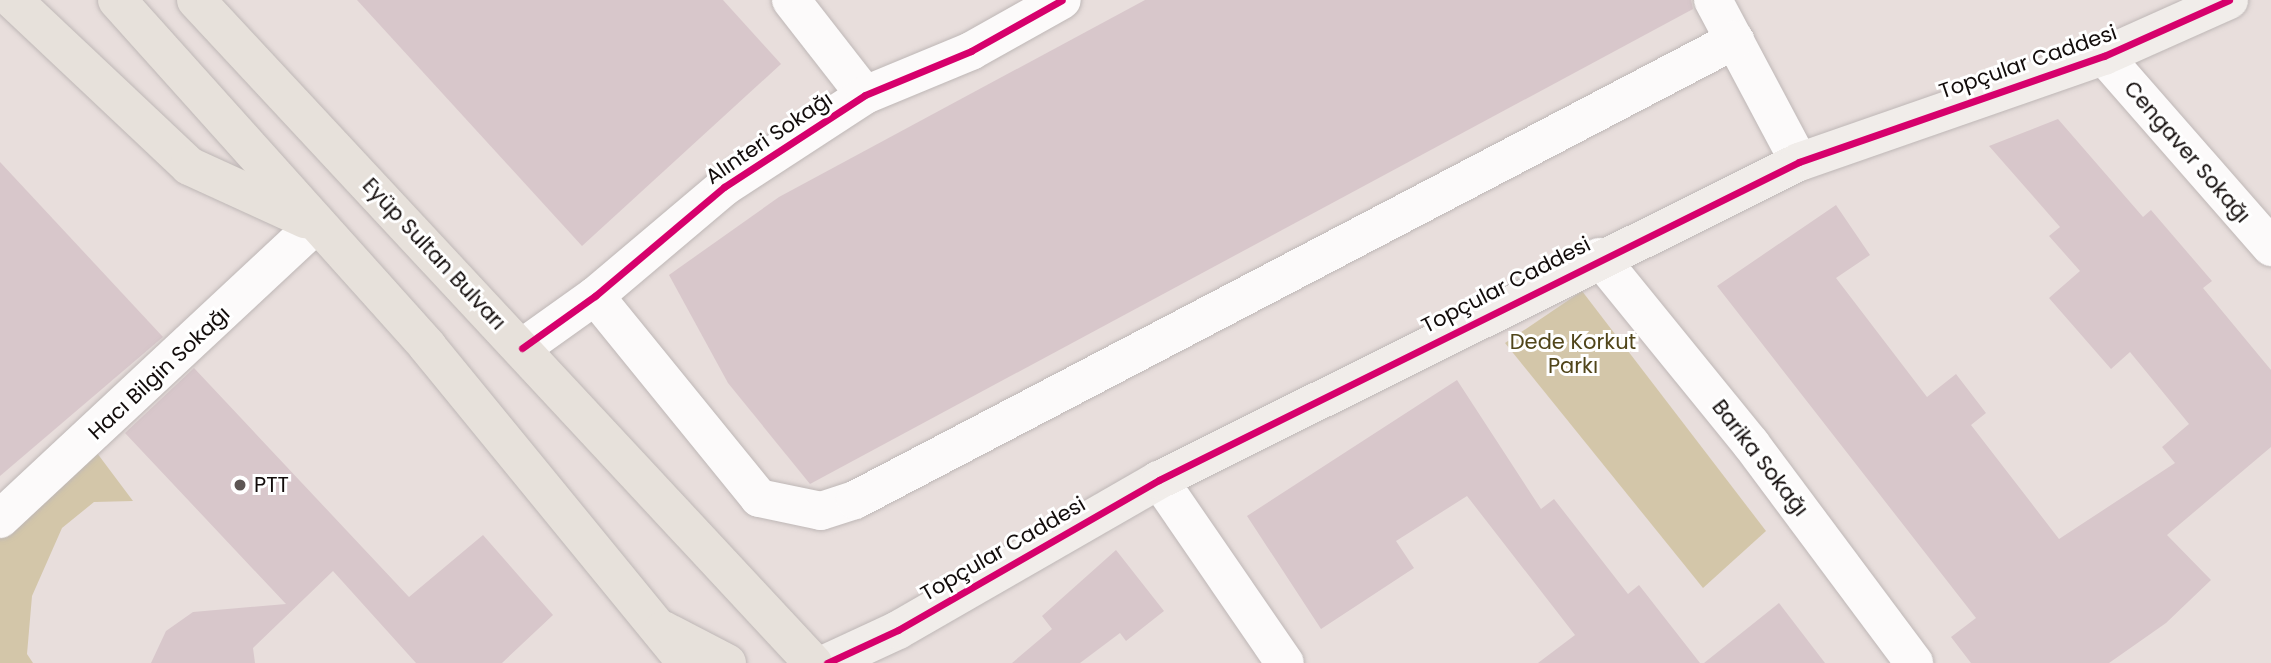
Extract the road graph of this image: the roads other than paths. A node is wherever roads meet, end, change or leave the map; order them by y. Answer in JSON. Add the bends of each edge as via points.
{"nodes":[{"id":1,"x":13,"y":0,"type":"edge"},
{"id":2,"x":117,"y":0,"type":"edge"},
{"id":3,"x":196,"y":0,"type":"edge"},
{"id":4,"x":791,"y":0,"type":"edge"},
{"id":5,"x":1062,"y":0,"type":"edge"},
{"id":6,"x":1713,"y":0,"type":"edge"},
{"id":7,"x":2229,"y":0,"type":"edge"},
{"id":8,"x":1735,"y":40,"type":"junction"},
{"id":9,"x":2104,"y":57,"type":"junction"},
{"id":10,"x":865,"y":95,"type":"junction"},
{"id":11,"x":1799,"y":162,"type":"junction"},
{"id":12,"x":317,"y":224,"type":"junction"},
{"id":13,"x":2271,"y":247,"type":"edge"},
{"id":14,"x":1599,"y":257,"type":"junction"},
{"id":15,"x":595,"y":296,"type":"junction"},
{"id":16,"x":523,"y":348,"type":"junction"},
{"id":17,"x":1159,"y":480,"type":"junction"},
{"id":18,"x":0,"y":519,"type":"edge"},
{"id":19,"x":649,"y":623,"type":"junction"},
{"id":20,"x":686,"y":663,"type":"edge"},
{"id":21,"x":727,"y":663,"type":"edge"},
{"id":22,"x":813,"y":663,"type":"edge"},
{"id":23,"x":827,"y":663,"type":"edge"},
{"id":24,"x":1285,"y":663,"type":"edge"},
{"id":25,"x":1914,"y":663,"type":"edge"}],
"edges":[{"from":1,"to":12,"type":"main road","via":[[189,166]]},
{"from":2,"to":12,"type":"main road"},
{"from":3,"to":16,"type":"main road","name":"Eyüp Sultan Bulvarı"},
{"from":4,"to":10,"type":"street"},
{"from":5,"to":10,"type":"street","name":"Alınteri Sokağı","via":[[971,51]]},
{"from":6,"to":8,"type":"street"},
{"from":7,"to":9,"type":"street","name":"Topçular Caddesi"},
{"from":8,"to":11,"type":"street"},
{"from":8,"to":15,"type":"street","via":[[855,500],[821,510],[759,498]]},
{"from":9,"to":11,"type":"street","name":"Topçular Caddesi"},
{"from":9,"to":13,"type":"street","name":"Cengaver Sokağı"},
{"from":10,"to":15,"type":"street","name":"Alınteri Sokağı","via":[[724,187]]},
{"from":11,"to":14,"type":"street","name":"Topçular Caddesi"},
{"from":12,"to":18,"type":"street","name":"Hacı Bilgin Sokağı"},
{"from":12,"to":19,"type":"main road","via":[[427,346]]},
{"from":14,"to":17,"type":"street","name":"Topçular Caddesi"},
{"from":14,"to":25,"type":"street","name":"Barika Sokağı","via":[[1751,444]]},
{"from":15,"to":16,"type":"street","name":"Alınteri Sokağı"},
{"from":16,"to":22,"type":"main road","name":"Eyüp Sultan Bulvarı"},
{"from":17,"to":23,"type":"street","name":"Topçular Caddesi","via":[[898,630]]},
{"from":17,"to":24,"type":"street"},
{"from":19,"to":20,"type":"main road"},
{"from":19,"to":21,"type":"main road"}]}
